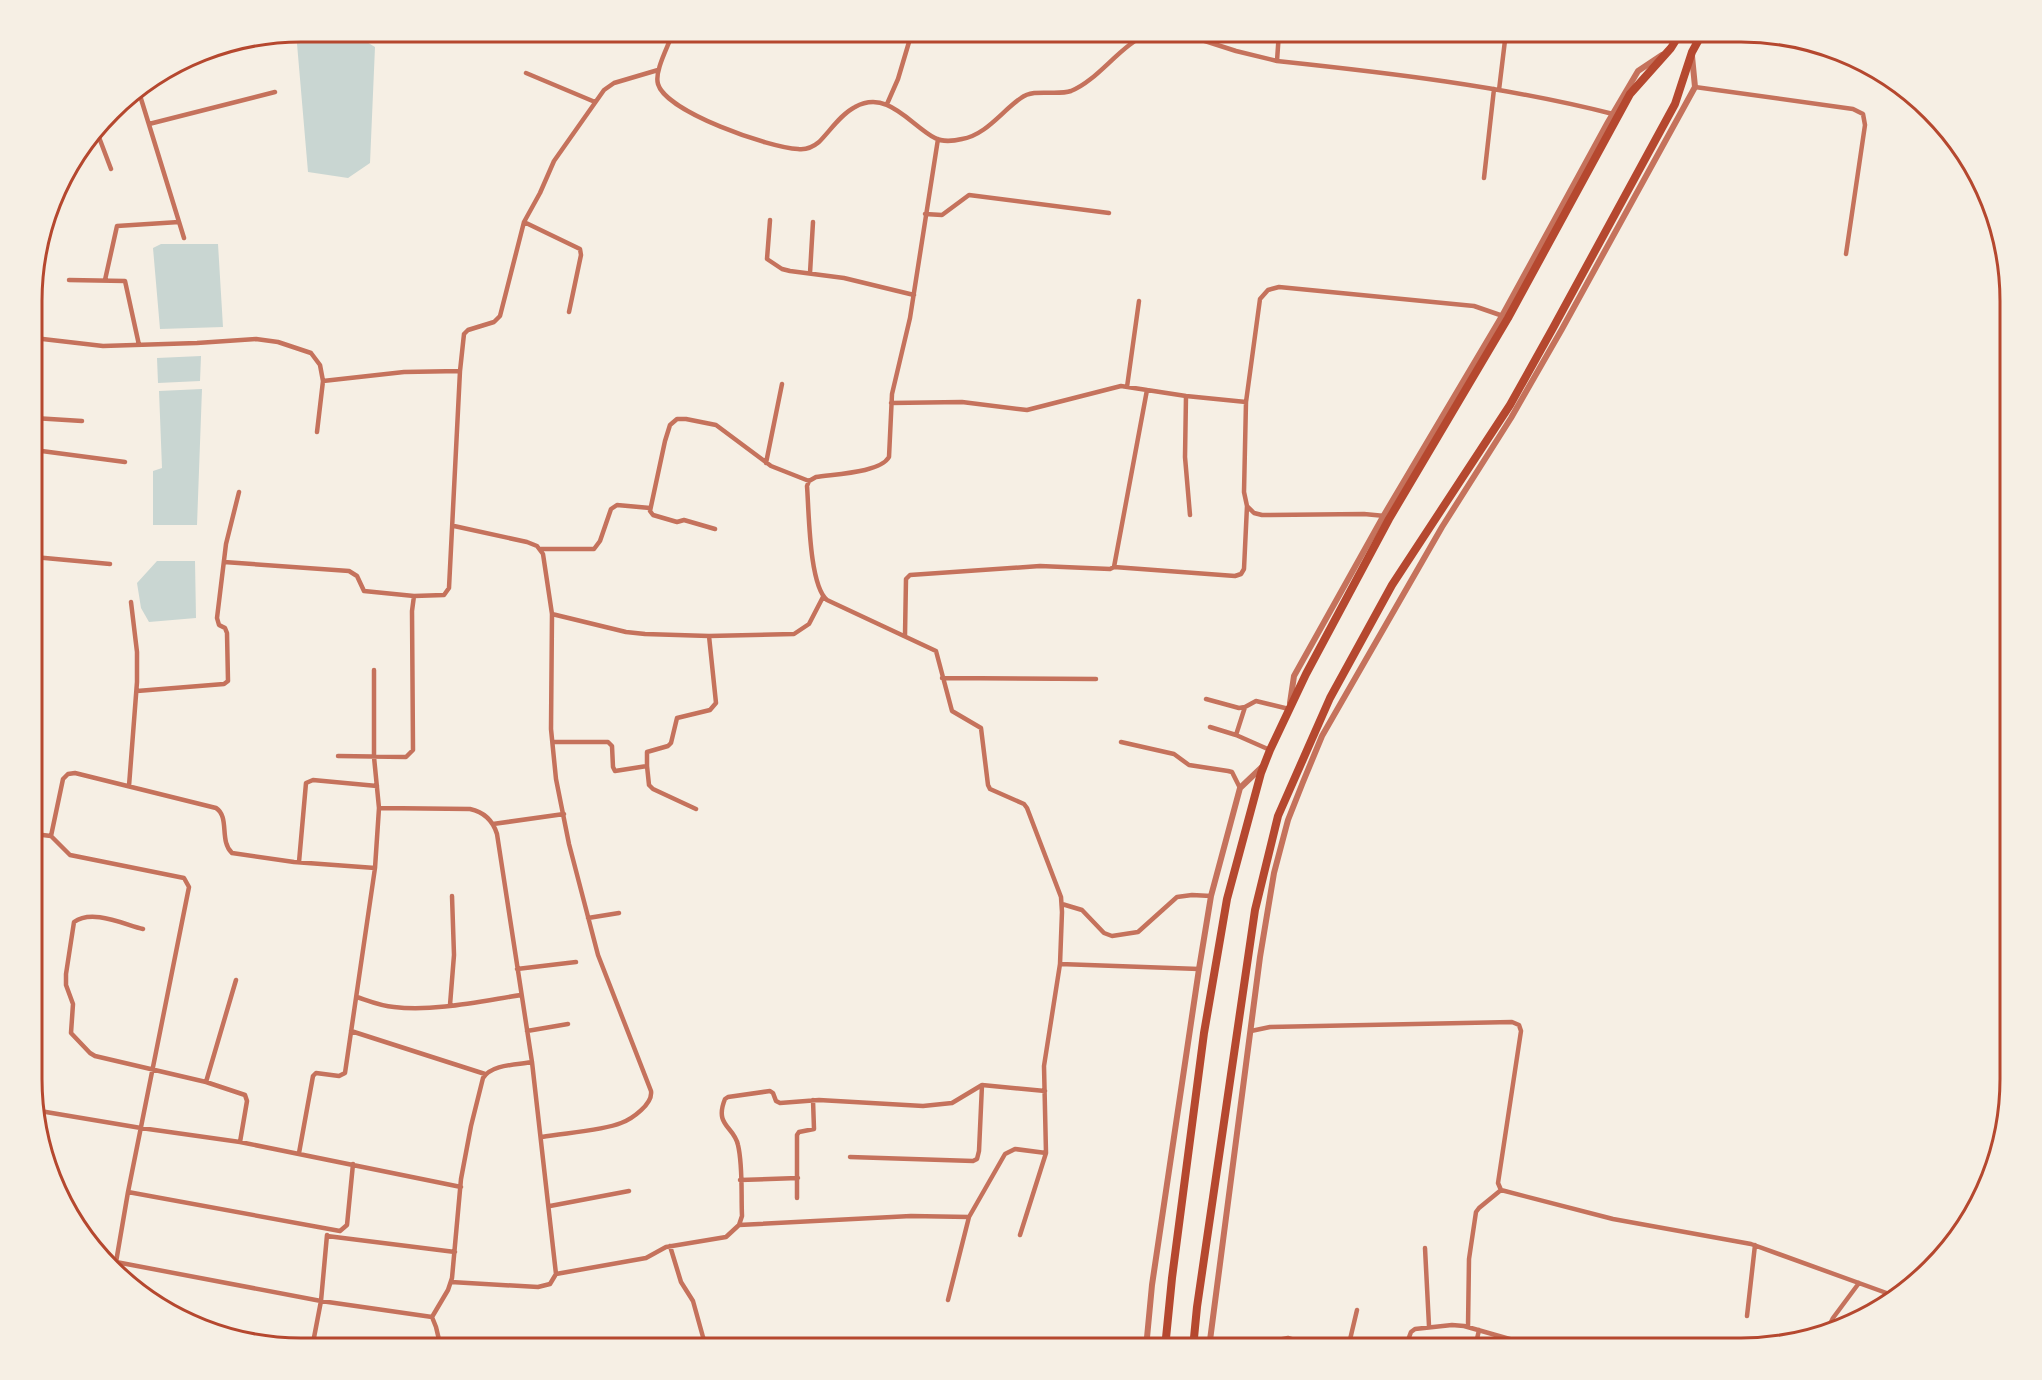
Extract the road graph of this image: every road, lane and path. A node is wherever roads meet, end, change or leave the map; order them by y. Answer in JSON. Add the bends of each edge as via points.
{"nodes":[{"id":1,"x":669,"y":42,"type":"edge"},
{"id":2,"x":909,"y":42,"type":"edge"},
{"id":3,"x":1132,"y":42,"type":"edge"},
{"id":4,"x":1205,"y":42,"type":"edge"},
{"id":5,"x":1278,"y":42,"type":"edge"},
{"id":6,"x":1504,"y":42,"type":"edge"},
{"id":7,"x":1675,"y":42,"type":"edge"},
{"id":8,"x":1698,"y":42,"type":"edge"},
{"id":9,"x":1671,"y":48,"type":"junction"},
{"id":10,"x":1692,"y":52,"type":"junction"},
{"id":11,"x":1277,"y":61,"type":"junction"},
{"id":12,"x":658,"y":70,"type":"junction"},
{"id":13,"x":526,"y":73,"type":"dead end"},
{"id":14,"x":1695,"y":87,"type":"junction"},
{"id":15,"x":1496,"y":89,"type":"junction"},
{"id":16,"x":274,"y":92,"type":"dead end"},
{"id":17,"x":141,"y":98,"type":"edge"},
{"id":18,"x":595,"y":102,"type":"junction"},
{"id":19,"x":888,"y":104,"type":"junction"},
{"id":20,"x":1613,"y":114,"type":"junction"},
{"id":21,"x":149,"y":124,"type":"junction"},
{"id":22,"x":99,"y":139,"type":"edge"},
{"id":23,"x":938,"y":139,"type":"junction"},
{"id":24,"x":111,"y":169,"type":"dead end"},
{"id":25,"x":1484,"y":178,"type":"dead end"},
{"id":26,"x":1109,"y":213,"type":"dead end"},
{"id":27,"x":925,"y":214,"type":"junction"},
{"id":28,"x":770,"y":220,"type":"dead end"},
{"id":29,"x":179,"y":222,"type":"junction"},
{"id":30,"x":524,"y":222,"type":"junction"},
{"id":31,"x":813,"y":222,"type":"dead end"},
{"id":32,"x":184,"y":238,"type":"dead end"},
{"id":33,"x":1846,"y":254,"type":"dead end"},
{"id":34,"x":810,"y":273,"type":"junction"},
{"id":35,"x":69,"y":280,"type":"dead end"},
{"id":36,"x":105,"y":280,"type":"junction"},
{"id":37,"x":914,"y":295,"type":"junction"},
{"id":38,"x":1139,"y":301,"type":"dead end"},
{"id":39,"x":569,"y":312,"type":"dead end"},
{"id":40,"x":1505,"y":317,"type":"junction"},
{"id":41,"x":1553,"y":328,"type":"junction"},
{"id":42,"x":1562,"y":329,"type":"junction"},
{"id":43,"x":42,"y":339,"type":"edge"},
{"id":44,"x":139,"y":345,"type":"junction"},
{"id":45,"x":460,"y":371,"type":"junction"},
{"id":46,"x":323,"y":381,"type":"junction"},
{"id":47,"x":782,"y":384,"type":"dead end"},
{"id":48,"x":1127,"y":387,"type":"junction"},
{"id":49,"x":1147,"y":390,"type":"junction"},
{"id":50,"x":1186,"y":396,"type":"junction"},
{"id":51,"x":1246,"y":402,"type":"junction"},
{"id":52,"x":891,"y":403,"type":"junction"},
{"id":53,"x":42,"y":418,"type":"edge"},
{"id":54,"x":82,"y":421,"type":"dead end"},
{"id":55,"x":317,"y":432,"type":"dead end"},
{"id":56,"x":42,"y":451,"type":"edge"},
{"id":57,"x":125,"y":462,"type":"dead end"},
{"id":58,"x":766,"y":463,"type":"junction"},
{"id":59,"x":808,"y":481,"type":"junction"},
{"id":60,"x":239,"y":492,"type":"dead end"},
{"id":61,"x":1247,"y":506,"type":"junction"},
{"id":62,"x":650,"y":508,"type":"junction"},
{"id":63,"x":1190,"y":515,"type":"dead end"},
{"id":64,"x":1386,"y":517,"type":"junction"},
{"id":65,"x":454,"y":526,"type":"junction"},
{"id":66,"x":715,"y":529,"type":"dead end"},
{"id":67,"x":541,"y":549,"type":"junction"},
{"id":68,"x":42,"y":558,"type":"edge"},
{"id":69,"x":224,"y":562,"type":"junction"},
{"id":70,"x":110,"y":564,"type":"dead end"},
{"id":71,"x":1114,"y":567,"type":"junction"},
{"id":72,"x":414,"y":596,"type":"junction"},
{"id":73,"x":823,"y":597,"type":"junction"},
{"id":74,"x":131,"y":602,"type":"dead end"},
{"id":75,"x":552,"y":614,"type":"junction"},
{"id":76,"x":905,"y":635,"type":"junction"},
{"id":77,"x":709,"y":636,"type":"junction"},
{"id":78,"x":374,"y":670,"type":"dead end"},
{"id":79,"x":942,"y":678,"type":"junction"},
{"id":80,"x":1096,"y":679,"type":"dead end"},
{"id":81,"x":136,"y":691,"type":"junction"},
{"id":82,"x":1206,"y":699,"type":"dead end"},
{"id":83,"x":1245,"y":707,"type":"junction"},
{"id":84,"x":1289,"y":709,"type":"junction"},
{"id":85,"x":1210,"y":727,"type":"dead end"},
{"id":86,"x":1236,"y":735,"type":"junction"},
{"id":87,"x":552,"y":742,"type":"junction"},
{"id":88,"x":1121,"y":742,"type":"dead end"},
{"id":89,"x":1270,"y":750,"type":"junction"},
{"id":90,"x":338,"y":756,"type":"dead end"},
{"id":91,"x":374,"y":758,"type":"junction"},
{"id":92,"x":1264,"y":765,"type":"junction"},
{"id":93,"x":647,"y":766,"type":"junction"},
{"id":94,"x":129,"y":786,"type":"junction"},
{"id":95,"x":377,"y":786,"type":"junction"},
{"id":96,"x":1240,"y":788,"type":"junction"},
{"id":97,"x":379,"y":808,"type":"junction"},
{"id":98,"x":696,"y":809,"type":"dead end"},
{"id":99,"x":564,"y":814,"type":"junction"},
{"id":100,"x":493,"y":824,"type":"junction"},
{"id":101,"x":42,"y":835,"type":"edge"},
{"id":102,"x":51,"y":836,"type":"junction"},
{"id":103,"x":299,"y":862,"type":"junction"},
{"id":104,"x":375,"y":868,"type":"junction"},
{"id":105,"x":452,"y":896,"type":"dead end"},
{"id":106,"x":1211,"y":896,"type":"junction"},
{"id":107,"x":1062,"y":904,"type":"junction"},
{"id":108,"x":619,"y":913,"type":"dead end"},
{"id":109,"x":588,"y":918,"type":"junction"},
{"id":110,"x":142,"y":929,"type":"dead end"},
{"id":111,"x":576,"y":962,"type":"dead end"},
{"id":112,"x":1060,"y":964,"type":"junction"},
{"id":113,"x":518,"y":969,"type":"junction"},
{"id":114,"x":1199,"y":969,"type":"junction"},
{"id":115,"x":236,"y":980,"type":"dead end"},
{"id":116,"x":521,"y":995,"type":"junction"},
{"id":117,"x":357,"y":998,"type":"junction"},
{"id":118,"x":450,"y":1005,"type":"junction"},
{"id":119,"x":568,"y":1024,"type":"dead end"},
{"id":120,"x":351,"y":1031,"type":"junction"},
{"id":121,"x":527,"y":1031,"type":"junction"},
{"id":122,"x":1251,"y":1031,"type":"junction"},
{"id":123,"x":532,"y":1062,"type":"junction"},
{"id":124,"x":151,"y":1069,"type":"junction"},
{"id":125,"x":485,"y":1074,"type":"junction"},
{"id":126,"x":206,"y":1082,"type":"junction"},
{"id":127,"x":982,"y":1085,"type":"junction"},
{"id":128,"x":1045,"y":1091,"type":"junction"},
{"id":129,"x":813,"y":1100,"type":"junction"},
{"id":130,"x":44,"y":1112,"type":"edge"},
{"id":131,"x":141,"y":1128,"type":"junction"},
{"id":132,"x":542,"y":1137,"type":"junction"},
{"id":133,"x":240,"y":1142,"type":"junction"},
{"id":134,"x":299,"y":1153,"type":"junction"},
{"id":135,"x":1046,"y":1153,"type":"junction"},
{"id":136,"x":849,"y":1157,"type":"dead end"},
{"id":137,"x":353,"y":1164,"type":"junction"},
{"id":138,"x":798,"y":1178,"type":"junction"},
{"id":139,"x":740,"y":1180,"type":"junction"},
{"id":140,"x":461,"y":1187,"type":"junction"},
{"id":141,"x":1501,"y":1190,"type":"junction"},
{"id":142,"x":629,"y":1191,"type":"dead end"},
{"id":143,"x":128,"y":1192,"type":"junction"},
{"id":144,"x":797,"y":1198,"type":"dead end"},
{"id":145,"x":550,"y":1206,"type":"junction"},
{"id":146,"x":969,"y":1217,"type":"junction"},
{"id":147,"x":739,"y":1226,"type":"junction"},
{"id":148,"x":328,"y":1229,"type":"junction"},
{"id":149,"x":1020,"y":1235,"type":"dead end"},
{"id":150,"x":327,"y":1236,"type":"junction"},
{"id":151,"x":1755,"y":1245,"type":"junction"},
{"id":152,"x":670,"y":1246,"type":"junction"},
{"id":153,"x":1425,"y":1248,"type":"dead end"},
{"id":154,"x":455,"y":1252,"type":"junction"},
{"id":155,"x":116,"y":1260,"type":"edge"},
{"id":156,"x":118,"y":1262,"type":"edge"},
{"id":157,"x":556,"y":1274,"type":"junction"},
{"id":158,"x":451,"y":1282,"type":"junction"},
{"id":159,"x":1859,"y":1283,"type":"junction"},
{"id":160,"x":1886,"y":1293,"type":"edge"},
{"id":161,"x":948,"y":1300,"type":"dead end"},
{"id":162,"x":321,"y":1301,"type":"junction"},
{"id":163,"x":1357,"y":1310,"type":"dead end"},
{"id":164,"x":1747,"y":1316,"type":"dead end"},
{"id":165,"x":432,"y":1317,"type":"junction"},
{"id":166,"x":1831,"y":1321,"type":"edge"},
{"id":167,"x":1429,"y":1326,"type":"junction"},
{"id":168,"x":1468,"y":1327,"type":"junction"},
{"id":169,"x":1479,"y":1330,"type":"junction"},
{"id":170,"x":314,"y":1338,"type":"edge"},
{"id":171,"x":439,"y":1338,"type":"edge"},
{"id":172,"x":704,"y":1338,"type":"edge"},
{"id":173,"x":1147,"y":1338,"type":"edge"},
{"id":174,"x":1166,"y":1338,"type":"edge"},
{"id":175,"x":1194,"y":1338,"type":"edge"},
{"id":176,"x":1210,"y":1338,"type":"edge"},
{"id":177,"x":1350,"y":1338,"type":"edge"},
{"id":178,"x":1409,"y":1338,"type":"edge"},
{"id":179,"x":1477,"y":1338,"type":"edge"},
{"id":180,"x":1507,"y":1338,"type":"edge"}],
"edges":[{"from":1,"to":12,"type":"street"},
{"from":2,"to":19,"type":"street"},
{"from":3,"to":23,"type":"street","via":[[1071,91],[1024,96],[973,135],[958,140]]},
{"from":4,"to":11,"type":"street"},
{"from":5,"to":11,"type":"street"},
{"from":6,"to":15,"type":"street"},
{"from":7,"to":9,"type":"highway"},
{"from":8,"to":10,"type":"highway"},
{"from":9,"to":20,"type":"street","via":[[1638,71]]},
{"from":9,"to":40,"type":"highway","via":[[1630,94]]},
{"from":10,"to":14,"type":"street"},
{"from":10,"to":41,"type":"highway","via":[[1675,104]]},
{"from":11,"to":15,"type":"street"},
{"from":12,"to":18,"type":"street","via":[[614,83]]},
{"from":12,"to":19,"type":"street","via":[[662,92],[687,110],[743,136],[792,149],[814,146],[858,105]]},
{"from":13,"to":18,"type":"street"},
{"from":14,"to":33,"type":"street","via":[[1854,109],[1863,114]]},
{"from":14,"to":42,"type":"street"},
{"from":15,"to":20,"type":"street"},
{"from":15,"to":25,"type":"street"},
{"from":16,"to":21,"type":"street"},
{"from":17,"to":21,"type":"street"},
{"from":18,"to":30,"type":"street","via":[[554,161]]},
{"from":19,"to":23,"type":"street"},
{"from":20,"to":40,"type":"street"},
{"from":21,"to":29,"type":"street"},
{"from":22,"to":24,"type":"street"},
{"from":23,"to":27,"type":"street"},
{"from":26,"to":27,"type":"street","via":[[969,195],[942,215]]},
{"from":27,"to":37,"type":"street"},
{"from":28,"to":34,"type":"street","via":[[767,259],[785,270]]},
{"from":29,"to":32,"type":"street"},
{"from":29,"to":36,"type":"street","via":[[117,226]]},
{"from":30,"to":39,"type":"street","via":[[580,249]]},
{"from":30,"to":45,"type":"street","via":[[500,316],[465,332]]},
{"from":31,"to":34,"type":"street"},
{"from":34,"to":37,"type":"street"},
{"from":35,"to":36,"type":"street"},
{"from":36,"to":44,"type":"street","via":[[122,280],[126,284]]},
{"from":37,"to":52,"type":"street"},
{"from":38,"to":48,"type":"street"},
{"from":40,"to":51,"type":"street","via":[[1473,306],[1273,288],[1260,299]]},
{"from":40,"to":64,"type":"highway"},
{"from":41,"to":42,"type":"street"},
{"from":41,"to":175,"type":"highway","via":[[1510,405],[1392,585],[1330,698],[1278,816],[1255,910]]},
{"from":42,"to":122,"type":"street","via":[[1442,527],[1323,736],[1288,820],[1274,873]]},
{"from":43,"to":44,"type":"street"},
{"from":44,"to":46,"type":"street","via":[[256,339],[278,342],[311,353],[320,364]]},
{"from":45,"to":46,"type":"street","via":[[404,372]]},
{"from":45,"to":65,"type":"street"},
{"from":46,"to":55,"type":"street"},
{"from":47,"to":58,"type":"street"},
{"from":48,"to":49,"type":"street"},
{"from":48,"to":52,"type":"street","via":[[1112,387],[1027,410],[962,402]]},
{"from":49,"to":50,"type":"street"},
{"from":49,"to":71,"type":"street"},
{"from":50,"to":51,"type":"street"},
{"from":50,"to":63,"type":"street","via":[[1185,457]]},
{"from":51,"to":61,"type":"street"},
{"from":52,"to":59,"type":"street","via":[[886,463]]},
{"from":53,"to":54,"type":"street"},
{"from":56,"to":57,"type":"street"},
{"from":58,"to":59,"type":"street"},
{"from":58,"to":62,"type":"street","via":[[716,425],[677,419],[670,425],[665,441]]},
{"from":59,"to":73,"type":"street","via":[[812,554]]},
{"from":60,"to":69,"type":"street"},
{"from":61,"to":64,"type":"street","via":[[1254,513],[1270,516]]},
{"from":61,"to":71,"type":"street","via":[[1244,568],[1238,575]]},
{"from":62,"to":66,"type":"street","via":[[653,515]]},
{"from":62,"to":67,"type":"street","via":[[611,509],[594,549]]},
{"from":64,"to":84,"type":"highway"},
{"from":65,"to":67,"type":"street","via":[[517,539]]},
{"from":65,"to":72,"type":"street","via":[[447,593]]},
{"from":67,"to":75,"type":"street"},
{"from":68,"to":70,"type":"street"},
{"from":69,"to":72,"type":"street","via":[[349,571],[357,576],[364,591]]},
{"from":69,"to":81,"type":"street","via":[[217,618],[226,630],[228,681]]},
{"from":71,"to":76,"type":"street","via":[[1040,566],[908,575]]},
{"from":72,"to":91,"type":"street","via":[[413,750],[406,757]]},
{"from":73,"to":76,"type":"street"},
{"from":73,"to":77,"type":"street","via":[[809,624],[794,634]]},
{"from":74,"to":81,"type":"street"},
{"from":75,"to":77,"type":"street","via":[[634,633]]},
{"from":75,"to":87,"type":"street"},
{"from":76,"to":79,"type":"street","via":[[936,651]]},
{"from":77,"to":93,"type":"street","via":[[716,703],[710,710],[677,718],[668,746],[647,752]]},
{"from":78,"to":91,"type":"street"},
{"from":79,"to":80,"type":"street"},
{"from":79,"to":107,"type":"street","via":[[952,711],[981,728],[990,789],[1028,808]]},
{"from":81,"to":94,"type":"street"},
{"from":82,"to":83,"type":"street"},
{"from":83,"to":84,"type":"street","via":[[1256,701]]},
{"from":83,"to":86,"type":"street"},
{"from":84,"to":89,"type":"highway"},
{"from":85,"to":86,"type":"street"},
{"from":86,"to":89,"type":"street"},
{"from":87,"to":93,"type":"street","via":[[608,742],[615,771]]},
{"from":87,"to":99,"type":"street"},
{"from":88,"to":96,"type":"street","via":[[1174,754],[1189,765],[1232,772]]},
{"from":89,"to":92,"type":"highway"},
{"from":90,"to":91,"type":"street"},
{"from":91,"to":95,"type":"street"},
{"from":92,"to":96,"type":"street"},
{"from":92,"to":174,"type":"highway","via":[[1227,899],[1206,1022]]},
{"from":93,"to":98,"type":"street","via":[[653,789]]},
{"from":94,"to":102,"type":"street","via":[[68,774],[63,779]]},
{"from":94,"to":103,"type":"street","via":[[220,811],[226,846],[232,853]]},
{"from":95,"to":97,"type":"street"},
{"from":95,"to":103,"type":"street","via":[[313,780],[306,783]]},
{"from":96,"to":106,"type":"street"},
{"from":97,"to":100,"type":"street","via":[[470,810],[483,814]]},
{"from":97,"to":104,"type":"street"},
{"from":99,"to":100,"type":"street"},
{"from":99,"to":109,"type":"street"},
{"from":100,"to":113,"type":"street"},
{"from":101,"to":102,"type":"street"},
{"from":102,"to":124,"type":"street","via":[[70,855],[123,864],[187,882],[185,910]]},
{"from":103,"to":104,"type":"street"},
{"from":104,"to":117,"type":"street"},
{"from":105,"to":118,"type":"street","via":[[454,955]]},
{"from":106,"to":107,"type":"street","via":[[1177,897],[1138,932],[1112,936],[1082,910]]},
{"from":106,"to":114,"type":"street"},
{"from":107,"to":112,"type":"street"},
{"from":108,"to":109,"type":"street"},
{"from":109,"to":132,"type":"street","via":[[598,955],[652,1096],[619,1124]]},
{"from":110,"to":124,"type":"street","via":[[92,916],[81,917],[74,922],[66,980],[73,1004],[73,1036],[95,1056]]},
{"from":111,"to":113,"type":"street"},
{"from":112,"to":114,"type":"street"},
{"from":112,"to":128,"type":"street","via":[[1045,1053]]},
{"from":113,"to":116,"type":"street"},
{"from":114,"to":173,"type":"street"},
{"from":115,"to":126,"type":"street"},
{"from":116,"to":118,"type":"street"},
{"from":116,"to":121,"type":"street"},
{"from":117,"to":118,"type":"street","via":[[394,1007]]},
{"from":117,"to":120,"type":"street"},
{"from":119,"to":121,"type":"street"},
{"from":120,"to":125,"type":"street"},
{"from":120,"to":134,"type":"street","via":[[343,1075],[313,1076]]},
{"from":121,"to":123,"type":"street"},
{"from":122,"to":141,"type":"street","via":[[1282,1027],[1519,1025],[1498,1183]]},
{"from":122,"to":176,"type":"street"},
{"from":123,"to":125,"type":"street"},
{"from":123,"to":132,"type":"street"},
{"from":124,"to":126,"type":"street"},
{"from":124,"to":131,"type":"street"},
{"from":125,"to":140,"type":"street"},
{"from":126,"to":133,"type":"street","via":[[247,1096]]},
{"from":127,"to":128,"type":"street"},
{"from":127,"to":129,"type":"street","via":[[952,1103],[940,1105]]},
{"from":127,"to":136,"type":"street","via":[[977,1159]]},
{"from":128,"to":135,"type":"street"},
{"from":129,"to":138,"type":"street","via":[[814,1129],[797,1135]]},
{"from":129,"to":139,"type":"street","via":[[778,1102],[770,1091],[725,1099],[723,1122],[738,1144]]},
{"from":130,"to":131,"type":"street"},
{"from":131,"to":133,"type":"street"},
{"from":131,"to":143,"type":"street"},
{"from":132,"to":145,"type":"street"},
{"from":133,"to":134,"type":"street"},
{"from":134,"to":137,"type":"street"},
{"from":135,"to":146,"type":"street","via":[[1015,1149],[1005,1155]]},
{"from":135,"to":149,"type":"street"},
{"from":137,"to":140,"type":"street"},
{"from":137,"to":148,"type":"street","via":[[347,1225],[340,1231]]},
{"from":138,"to":139,"type":"street"},
{"from":138,"to":144,"type":"street"},
{"from":139,"to":147,"type":"street"},
{"from":140,"to":154,"type":"street"},
{"from":141,"to":151,"type":"street","via":[[1613,1219]]},
{"from":141,"to":168,"type":"street","via":[[1476,1212],[1469,1259]]},
{"from":142,"to":145,"type":"street"},
{"from":143,"to":148,"type":"street"},
{"from":143,"to":155,"type":"street"},
{"from":145,"to":157,"type":"street"},
{"from":146,"to":147,"type":"street","via":[[911,1216]]},
{"from":146,"to":161,"type":"street"},
{"from":147,"to":152,"type":"street","via":[[722,1239]]},
{"from":148,"to":150,"type":"street"},
{"from":150,"to":154,"type":"street"},
{"from":150,"to":162,"type":"street"},
{"from":151,"to":159,"type":"street"},
{"from":151,"to":164,"type":"street"},
{"from":152,"to":157,"type":"street","via":[[646,1258]]},
{"from":152,"to":172,"type":"street"},
{"from":153,"to":167,"type":"street"},
{"from":154,"to":158,"type":"street"},
{"from":156,"to":162,"type":"street"},
{"from":157,"to":158,"type":"street","via":[[550,1284],[538,1287]]},
{"from":158,"to":165,"type":"street"},
{"from":159,"to":160,"type":"street"},
{"from":159,"to":166,"type":"street"},
{"from":162,"to":165,"type":"street"},
{"from":162,"to":170,"type":"street"},
{"from":163,"to":177,"type":"street"},
{"from":165,"to":171,"type":"street"},
{"from":167,"to":168,"type":"street"},
{"from":167,"to":178,"type":"street","via":[[1419,1327]]},
{"from":168,"to":169,"type":"street"},
{"from":169,"to":179,"type":"street"},
{"from":169,"to":180,"type":"street"}]}
